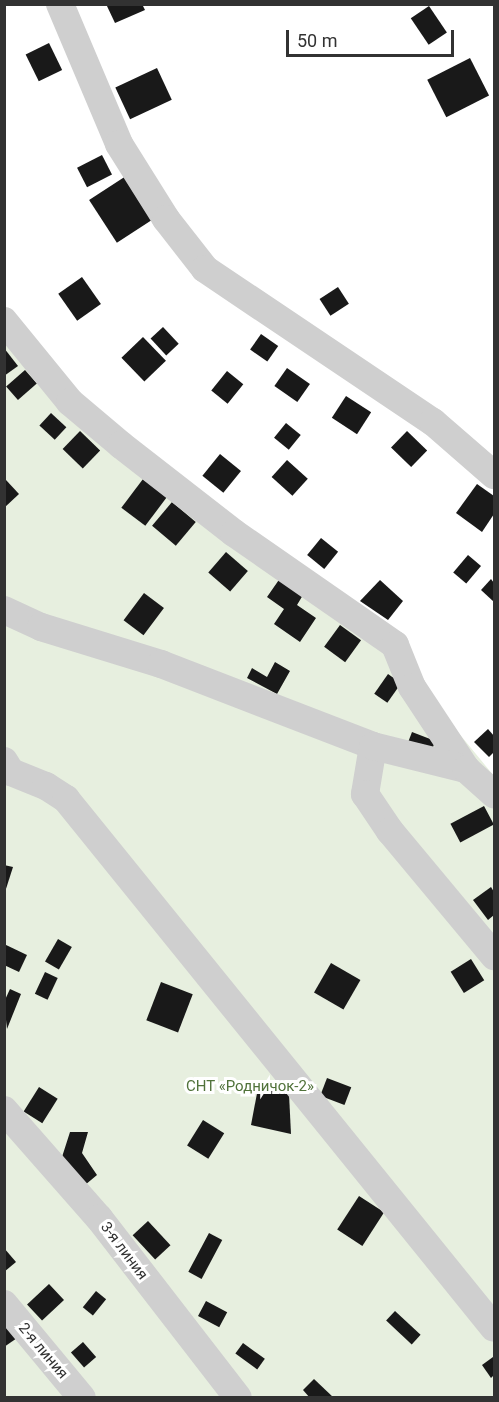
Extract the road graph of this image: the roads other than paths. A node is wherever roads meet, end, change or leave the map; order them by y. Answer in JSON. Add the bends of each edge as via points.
{"nodes":[{"id":1,"x":60,"y":4,"type":"edge"},
{"id":2,"x":4,"y":321,"type":"edge"},
{"id":3,"x":495,"y":475,"type":"edge"},
{"id":4,"x":4,"y":610,"type":"edge"},
{"id":5,"x":373,"y":746,"type":"junction"},
{"id":6,"x":4,"y":761,"type":"edge"},
{"id":7,"x":466,"y":769,"type":"junction"},
{"id":8,"x":495,"y":794,"type":"edge"},
{"id":9,"x":495,"y":956,"type":"edge"},
{"id":10,"x":4,"y":1110,"type":"edge"},
{"id":11,"x":4,"y":1304,"type":"edge"},
{"id":12,"x":495,"y":1328,"type":"edge"},
{"id":13,"x":82,"y":1398,"type":"edge"},
{"id":14,"x":238,"y":1398,"type":"edge"}],
"edges":[{"from":1,"to":3,"type":"lane","via":[[119,144],[166,219],[205,268],[432,422]]},
{"from":2,"to":7,"type":"lane","via":[[70,402],[121,445],[234,533],[396,645],[412,687]]},
{"from":4,"to":5,"type":"lane","via":[[41,627],[162,663]]},
{"from":5,"to":7,"type":"lane"},
{"from":5,"to":9,"type":"lane","via":[[365,794],[390,831]]},
{"from":6,"to":12,"type":"lane","via":[[11,772],[66,799]]},
{"from":7,"to":8,"type":"lane"},
{"from":10,"to":14,"type":"lane","name":"3-я линия","via":[[99,1218]]},
{"from":11,"to":13,"type":"lane","name":"2-я линия"}]}
